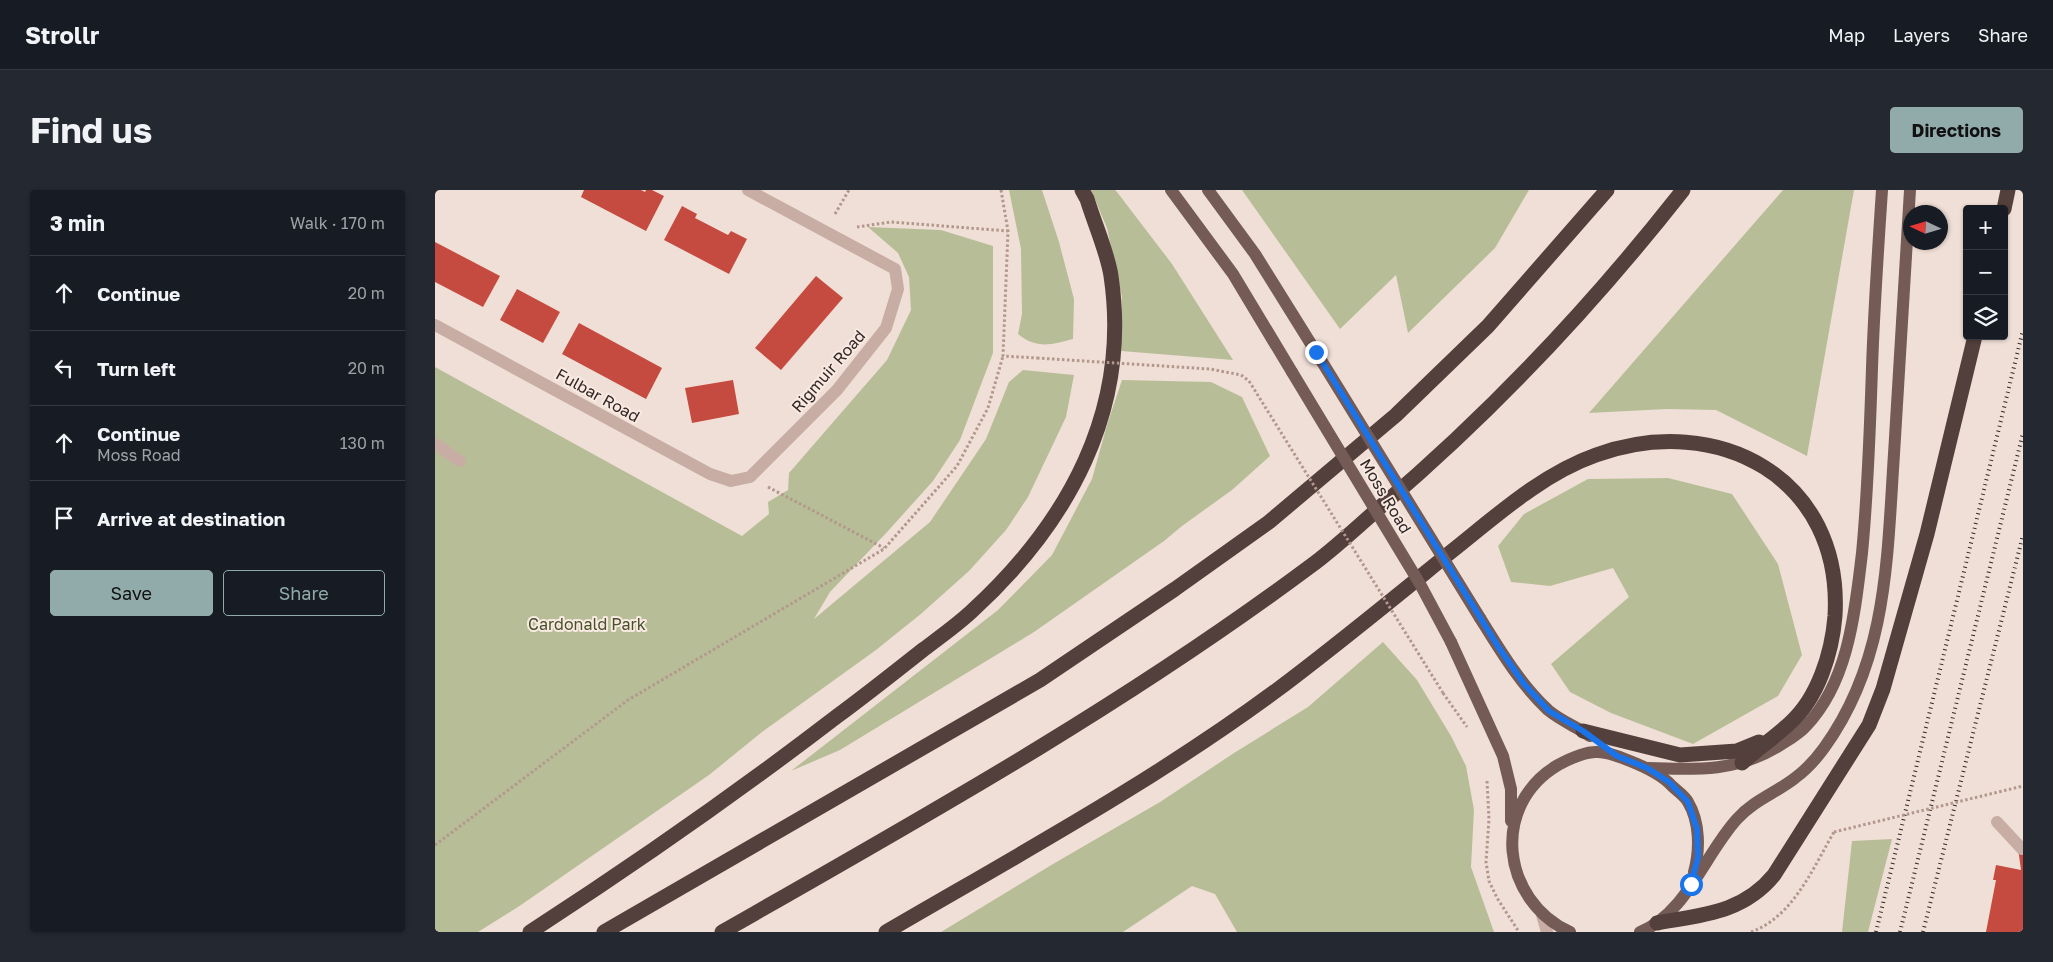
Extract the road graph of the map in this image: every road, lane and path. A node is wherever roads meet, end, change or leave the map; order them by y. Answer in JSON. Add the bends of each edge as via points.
{"nodes":[{"id":1,"x":748,"y":190,"type":"edge"},
{"id":2,"x":849,"y":190,"type":"edge"},
{"id":3,"x":1001,"y":190,"type":"edge"},
{"id":4,"x":1082,"y":190,"type":"edge"},
{"id":5,"x":1171,"y":190,"type":"edge"},
{"id":6,"x":1208,"y":190,"type":"edge"},
{"id":7,"x":1607,"y":190,"type":"edge"},
{"id":8,"x":1683,"y":190,"type":"edge"},
{"id":9,"x":1882,"y":190,"type":"edge"},
{"id":10,"x":1910,"y":190,"type":"edge"},
{"id":11,"x":2008,"y":190,"type":"edge"},
{"id":12,"x":2005,"y":205,"type":"edge"},
{"id":13,"x":825,"y":231,"type":"junction"},
{"id":14,"x":1008,"y":231,"type":"junction"},
{"id":15,"x":435,"y":325,"type":"edge"},
{"id":16,"x":1974,"y":340,"type":"edge"},
{"id":17,"x":1003,"y":356,"type":"junction"},
{"id":18,"x":435,"y":444,"type":"edge"},
{"id":19,"x":460,"y":461,"type":"dead end"},
{"id":20,"x":749,"y":477,"type":"junction"},
{"id":21,"x":884,"y":548,"type":"junction"},
{"id":22,"x":1468,"y":729,"type":"dead end"},
{"id":23,"x":1583,"y":731,"type":"junction"},
{"id":24,"x":1771,"y":738,"type":"junction"},
{"id":25,"x":1617,"y":756,"type":"junction"},
{"id":26,"x":1742,"y":763,"type":"junction"},
{"id":27,"x":1647,"y":768,"type":"junction"},
{"id":28,"x":1487,"y":775,"type":"dead end"},
{"id":29,"x":2023,"y":786,"type":"edge"},
{"id":30,"x":1997,"y":822,"type":"dead end"},
{"id":31,"x":1512,"y":844,"type":"junction"},
{"id":32,"x":435,"y":845,"type":"edge"},
{"id":33,"x":2022,"y":849,"type":"edge"},
{"id":34,"x":1691,"y":884,"type":"junction"},
{"id":35,"x":1542,"y":915,"type":"junction"},
{"id":36,"x":1657,"y":923,"type":"junction"},
{"id":37,"x":530,"y":932,"type":"edge"},
{"id":38,"x":603,"y":932,"type":"edge"},
{"id":39,"x":723,"y":932,"type":"edge"},
{"id":40,"x":887,"y":932,"type":"edge"},
{"id":41,"x":1519,"y":932,"type":"edge"},
{"id":42,"x":1547,"y":932,"type":"edge"},
{"id":43,"x":1571,"y":932,"type":"edge"},
{"id":44,"x":1640,"y":932,"type":"edge"},
{"id":45,"x":1751,"y":932,"type":"edge"}],
"edges":[{"from":1,"to":13,"type":"street"},
{"from":2,"to":13,"type":"path"},
{"from":3,"to":14,"type":"path"},
{"from":4,"to":37,"type":"highway","via":[[1111,274],[1114,322],[1112,375],[1100,424],[1083,469],[1019,565],[965,618],[761,774],[629,868]]},
{"from":5,"to":31,"type":"main road","name":"Moss Road","bridge":true,"via":[[1233,274],[1420,584],[1451,642],[1503,756],[1511,789]]},
{"from":6,"to":23,"type":"main road","name":"Moss Road","bridge":true,"via":[[1255,254],[1499,648],[1549,711]]},
{"from":7,"to":38,"type":"highway","via":[[1481,333],[1396,415],[1269,522],[1040,680]]},
{"from":8,"to":39,"type":"highway","via":[[1568,327],[1489,408],[1422,472],[1315,563],[1197,648],[1105,708]]},
{"from":9,"to":26,"type":"main road","via":[[1867,502],[1852,634],[1828,694],[1806,727],[1769,752]]},
{"from":10,"to":34,"type":"main road","via":[[1888,541],[1875,640],[1852,701],[1823,748],[1796,778],[1759,800],[1736,820]]},
{"from":11,"to":12,"type":"highway"},
{"from":13,"to":14,"type":"path","via":[[891,222]]},
{"from":13,"to":20,"type":"street","name":"Rigmuir Road","via":[[895,269],[898,290],[886,328],[837,390]]},
{"from":14,"to":17,"type":"path"},
{"from":15,"to":20,"type":"street","name":"Fulbar Road","via":[[710,474],[731,480]]},
{"from":16,"to":36,"type":"highway","via":[[1900,634],[1869,725],[1774,875],[1757,893],[1744,902],[1711,914]]},
{"from":17,"to":21,"type":"path","via":[[988,408],[957,466]]},
{"from":17,"to":22,"type":"path","bridge":true,"via":[[1210,369],[1241,375],[1249,381]]},
{"from":18,"to":19,"type":"street"},
{"from":20,"to":21,"type":"path"},
{"from":21,"to":32,"type":"path","via":[[628,700]]},
{"from":23,"to":24,"type":"highway","via":[[1680,755],[1737,751]]},
{"from":23,"to":25,"type":"main road","name":"Moss Road"},
{"from":24,"to":26,"type":"highway"},
{"from":24,"to":40,"type":"highway","via":[[1805,705],[1820,678],[1831,644],[1835,596],[1832,569],[1821,531],[1788,485],[1761,464],[1729,449],[1698,442],[1666,440],[1629,445],[1595,455],[1542,482],[1255,706],[1120,794]]},
{"from":25,"to":27,"type":"main road"},
{"from":25,"to":31,"type":"main road","via":[[1586,753],[1565,761],[1541,778],[1517,815]]},
{"from":26,"to":27,"type":"main road","via":[[1712,769]]},
{"from":27,"to":34,"type":"main road","via":[[1669,782],[1688,802],[1697,829],[1698,857]]},
{"from":28,"to":41,"type":"path","via":[[1486,862],[1489,881]]},
{"from":29,"to":45,"type":"path","bridge":true,"via":[[1833,832],[1805,881],[1779,916]]},
{"from":30,"to":33,"type":"street"},
{"from":31,"to":35,"type":"main road","via":[[1513,863],[1520,882]]},
{"from":34,"to":36,"type":"main road","via":[[1676,906]]},
{"from":35,"to":42,"type":"street"},
{"from":35,"to":43,"type":"main road"},
{"from":36,"to":44,"type":"main road"}]}
